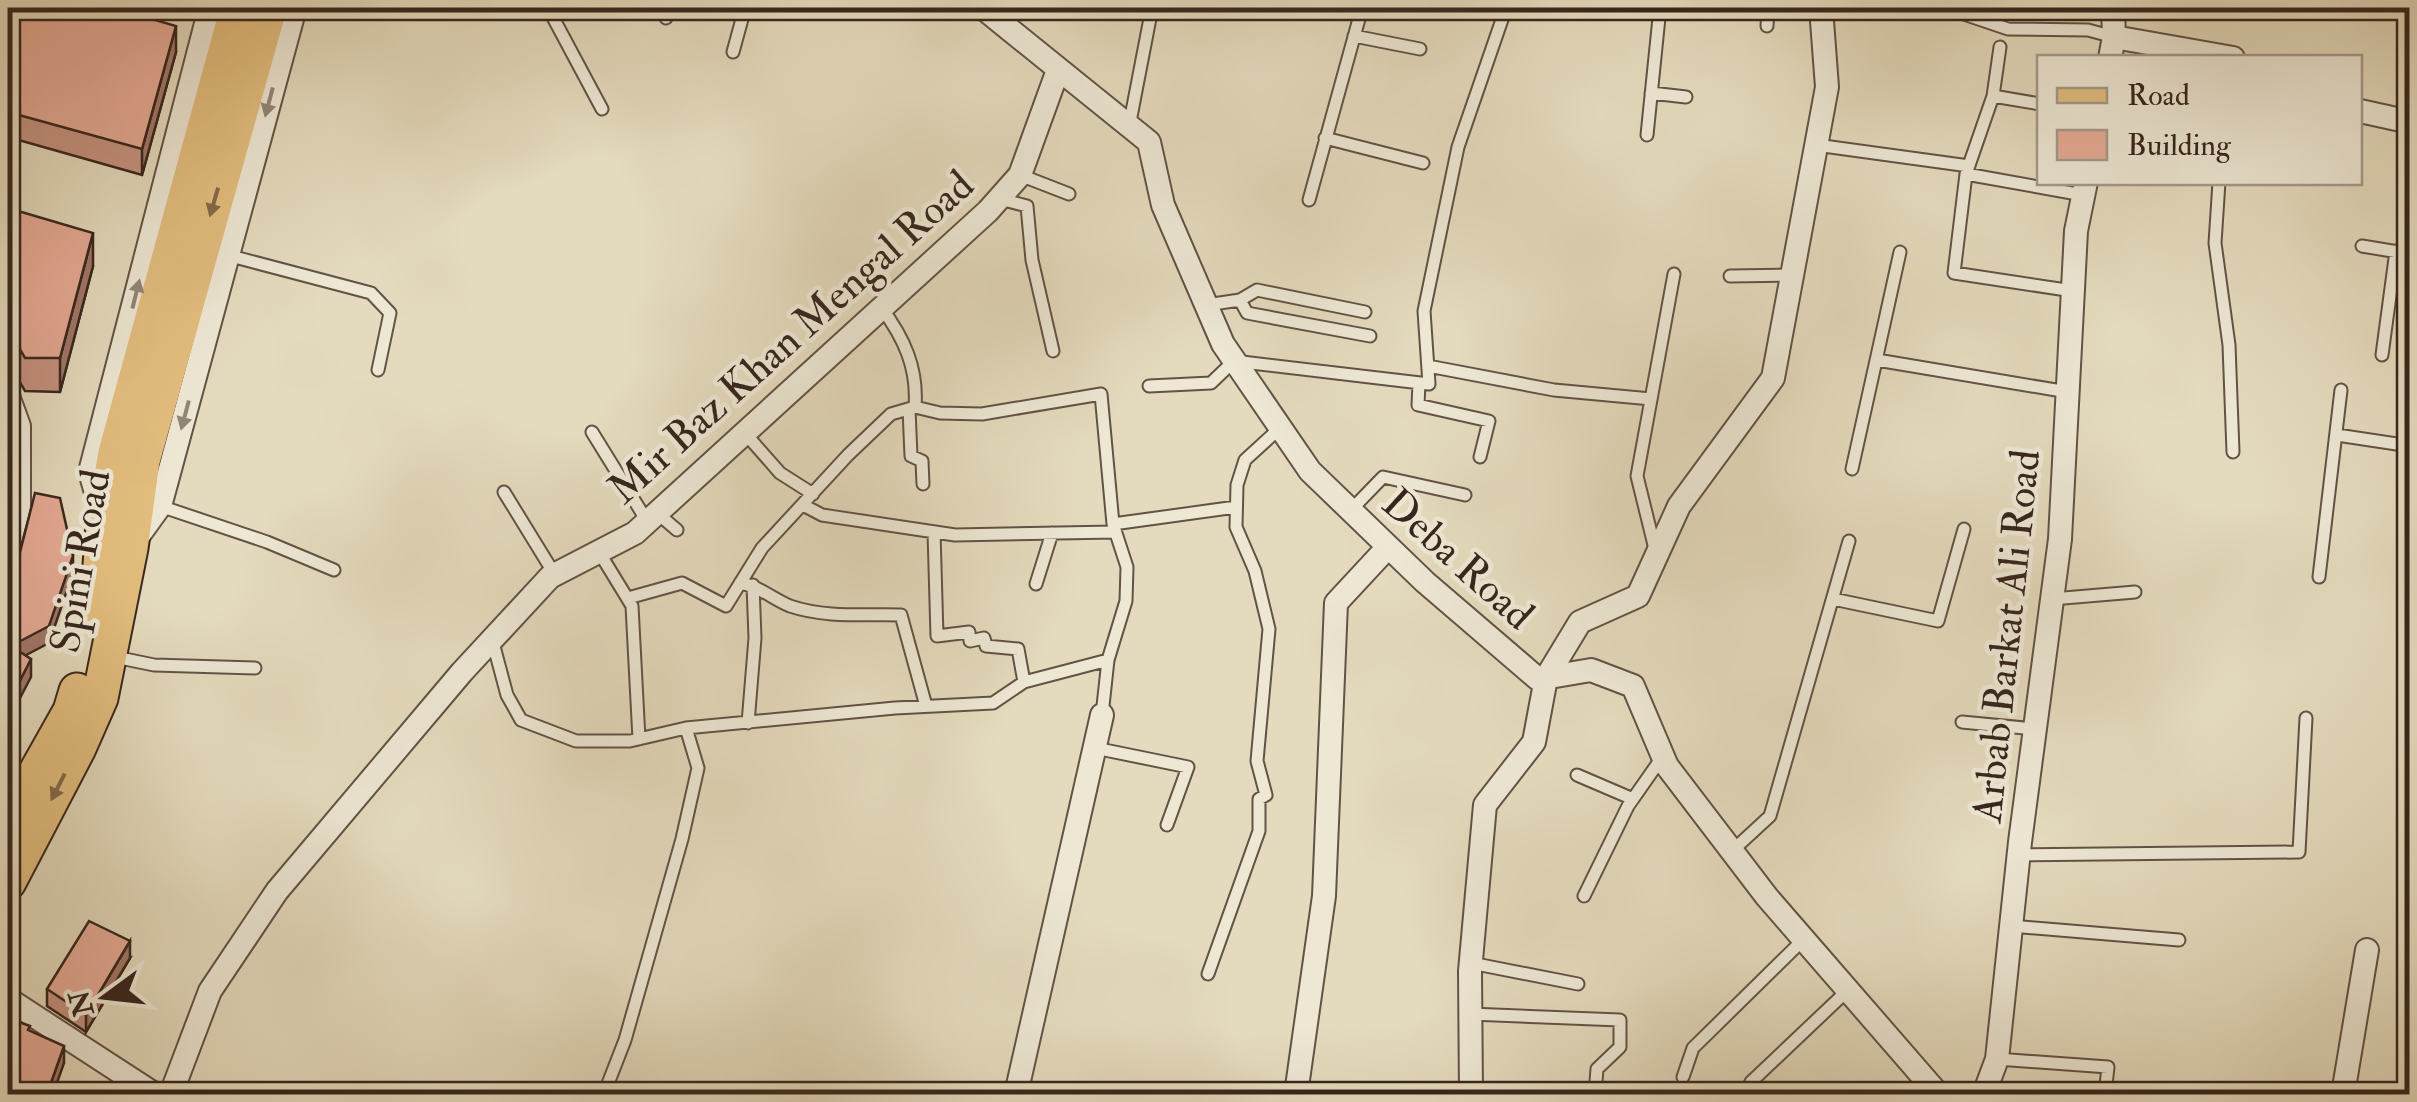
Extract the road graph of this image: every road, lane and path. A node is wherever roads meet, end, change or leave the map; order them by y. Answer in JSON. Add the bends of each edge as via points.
{"nodes":[{"id":1,"x":181,"y":8,"type":"edge"},
{"id":2,"x":269,"y":8,"type":"edge"},
{"id":3,"x":295,"y":8,"type":"edge"},
{"id":4,"x":548,"y":8,"type":"edge"},
{"id":5,"x":746,"y":8,"type":"edge"},
{"id":6,"x":983,"y":8,"type":"edge"},
{"id":7,"x":1152,"y":8,"type":"edge"},
{"id":8,"x":1362,"y":8,"type":"edge"},
{"id":9,"x":1506,"y":8,"type":"edge"},
{"id":10,"x":1660,"y":8,"type":"edge"},
{"id":11,"x":1768,"y":8,"type":"edge"},
{"id":12,"x":1821,"y":8,"type":"edge"},
{"id":13,"x":1946,"y":8,"type":"edge"},
{"id":14,"x":2113,"y":8,"type":"edge"},
{"id":15,"x":218,"y":10,"type":"edge"},
{"id":16,"x":1767,"y":26,"type":"dead end"},
{"id":17,"x":1354,"y":36,"type":"junction"},
{"id":18,"x":2000,"y":47,"type":"dead end"},
{"id":19,"x":2112,"y":47,"type":"edge"},
{"id":20,"x":1420,"y":49,"type":"dead end"},
{"id":21,"x":733,"y":52,"type":"dead end"},
{"id":22,"x":2200,"y":55,"type":"edge"},
{"id":23,"x":1058,"y":70,"type":"junction"},
{"id":24,"x":1651,"y":94,"type":"junction"},
{"id":25,"x":1993,"y":96,"type":"junction"},
{"id":26,"x":1686,"y":97,"type":"dead end"},
{"id":27,"x":2037,"y":103,"type":"edge"},
{"id":28,"x":602,"y":110,"type":"dead end"},
{"id":29,"x":2362,"y":111,"type":"edge"},
{"id":30,"x":2410,"y":122,"type":"edge"},
{"id":31,"x":1129,"y":127,"type":"junction"},
{"id":32,"x":1648,"y":135,"type":"dead end"},
{"id":33,"x":1326,"y":138,"type":"junction"},
{"id":34,"x":1816,"y":145,"type":"junction"},
{"id":35,"x":1423,"y":163,"type":"dead end"},
{"id":36,"x":1967,"y":170,"type":"junction"},
{"id":37,"x":1020,"y":175,"type":"junction"},
{"id":38,"x":2037,"y":181,"type":"edge"},
{"id":39,"x":2219,"y":185,"type":"edge"},
{"id":40,"x":2084,"y":188,"type":"edge"},
{"id":41,"x":1069,"y":194,"type":"dead end"},
{"id":42,"x":999,"y":198,"type":"junction"},
{"id":43,"x":1308,"y":200,"type":"dead end"},
{"id":44,"x":2362,"y":246,"type":"dead end"},
{"id":45,"x":1900,"y":252,"type":"dead end"},
{"id":46,"x":2403,"y":253,"type":"edge"},
{"id":47,"x":227,"y":255,"type":"junction"},
{"id":48,"x":1674,"y":274,"type":"dead end"},
{"id":49,"x":1792,"y":275,"type":"junction"},
{"id":50,"x":1730,"y":276,"type":"dead end"},
{"id":51,"x":2073,"y":291,"type":"junction"},
{"id":52,"x":1240,"y":300,"type":"junction"},
{"id":53,"x":1206,"y":304,"type":"junction"},
{"id":54,"x":881,"y":307,"type":"junction"},
{"id":55,"x":1365,"y":312,"type":"dead end"},
{"id":56,"x":1370,"y":336,"type":"dead end"},
{"id":57,"x":1053,"y":351,"type":"dead end"},
{"id":58,"x":157,"y":354,"type":"junction"},
{"id":59,"x":2382,"y":354,"type":"dead end"},
{"id":60,"x":1877,"y":360,"type":"junction"},
{"id":61,"x":1234,"y":361,"type":"junction"},
{"id":62,"x":1428,"y":366,"type":"junction"},
{"id":63,"x":378,"y":370,"type":"dead end"},
{"id":64,"x":1418,"y":383,"type":"junction"},
{"id":65,"x":1150,"y":386,"type":"dead end"},
{"id":66,"x":2342,"y":390,"type":"dead end"},
{"id":67,"x":2068,"y":392,"type":"junction"},
{"id":68,"x":8,"y":396,"type":"edge"},
{"id":69,"x":1652,"y":399,"type":"junction"},
{"id":70,"x":912,"y":408,"type":"junction"},
{"id":71,"x":1280,"y":428,"type":"junction"},
{"id":72,"x":592,"y":432,"type":"dead end"},
{"id":73,"x":744,"y":432,"type":"junction"},
{"id":74,"x":2337,"y":435,"type":"junction"},
{"id":75,"x":2410,"y":446,"type":"edge"},
{"id":76,"x":2233,"y":452,"type":"dead end"},
{"id":77,"x":1480,"y":456,"type":"dead end"},
{"id":78,"x":1852,"y":469,"type":"dead end"},
{"id":79,"x":923,"y":484,"type":"dead end"},
{"id":80,"x":504,"y":492,"type":"dead end"},
{"id":81,"x":813,"y":494,"type":"junction"},
{"id":82,"x":1465,"y":495,"type":"dead end"},
{"id":83,"x":803,"y":505,"type":"junction"},
{"id":84,"x":160,"y":506,"type":"junction"},
{"id":85,"x":1236,"y":507,"type":"junction"},
{"id":86,"x":1351,"y":511,"type":"junction"},
{"id":87,"x":652,"y":517,"type":"junction"},
{"id":88,"x":1114,"y":528,"type":"junction"},
{"id":89,"x":1964,"y":529,"type":"dead end"},
{"id":90,"x":677,"y":530,"type":"dead end"},
{"id":91,"x":934,"y":532,"type":"junction"},
{"id":92,"x":1052,"y":533,"type":"junction"},
{"id":93,"x":117,"y":536,"type":"junction"},
{"id":94,"x":1849,"y":541,"type":"dead end"},
{"id":95,"x":1388,"y":547,"type":"junction"},
{"id":96,"x":8,"y":548,"type":"edge"},
{"id":97,"x":599,"y":552,"type":"junction"},
{"id":98,"x":1657,"y":554,"type":"junction"},
{"id":99,"x":334,"y":570,"type":"dead end"},
{"id":100,"x":555,"y":574,"type":"junction"},
{"id":101,"x":2319,"y":577,"type":"dead end"},
{"id":102,"x":747,"y":584,"type":"junction"},
{"id":103,"x":1036,"y":584,"type":"dead end"},
{"id":104,"x":2135,"y":592,"type":"dead end"},
{"id":105,"x":628,"y":598,"type":"junction"},
{"id":106,"x":1832,"y":599,"type":"junction"},
{"id":107,"x":2052,"y":599,"type":"junction"},
{"id":108,"x":492,"y":639,"type":"junction"},
{"id":109,"x":110,"y":656,"type":"junction"},
{"id":110,"x":1108,"y":660,"type":"junction"},
{"id":111,"x":255,"y":668,"type":"dead end"},
{"id":112,"x":1546,"y":678,"type":"junction"},
{"id":113,"x":1024,"y":682,"type":"junction"},
{"id":114,"x":926,"y":706,"type":"junction"},
{"id":115,"x":1102,"y":715,"type":"joint"},
{"id":116,"x":2306,"y":718,"type":"dead end"},
{"id":117,"x":1962,"y":722,"type":"dead end"},
{"id":118,"x":748,"y":723,"type":"junction"},
{"id":119,"x":686,"y":728,"type":"junction"},
{"id":120,"x":2035,"y":728,"type":"junction"},
{"id":121,"x":639,"y":739,"type":"junction"},
{"id":122,"x":1094,"y":748,"type":"junction"},
{"id":123,"x":1663,"y":756,"type":"junction"},
{"id":124,"x":1577,"y":775,"type":"dead end"},
{"id":125,"x":1633,"y":799,"type":"junction"},
{"id":126,"x":8,"y":823,"type":"edge"},
{"id":127,"x":1167,"y":824,"type":"dead end"},
{"id":128,"x":1732,"y":850,"type":"junction"},
{"id":129,"x":2019,"y":855,"type":"junction"},
{"id":130,"x":8,"y":882,"type":"edge"},
{"id":131,"x":1584,"y":896,"type":"dead end"},
{"id":132,"x":2011,"y":926,"type":"junction"},
{"id":133,"x":1804,"y":939,"type":"junction"},
{"id":134,"x":2179,"y":940,"type":"dead end"},
{"id":135,"x":2367,"y":950,"type":"dead end"},
{"id":136,"x":1471,"y":963,"type":"junction"},
{"id":137,"x":1208,"y":974,"type":"dead end"},
{"id":138,"x":1578,"y":984,"type":"dead end"},
{"id":139,"x":1848,"y":990,"type":"junction"},
{"id":140,"x":8,"y":999,"type":"edge"},
{"id":141,"x":1470,"y":1014,"type":"junction"},
{"id":142,"x":1997,"y":1059,"type":"junction"},
{"id":143,"x":1683,"y":1077,"type":"dead end"},
{"id":144,"x":1749,"y":1088,"type":"edge"},
{"id":145,"x":154,"y":1094,"type":"edge"},
{"id":146,"x":171,"y":1094,"type":"edge"},
{"id":147,"x":604,"y":1094,"type":"edge"},
{"id":148,"x":1019,"y":1094,"type":"edge"},
{"id":149,"x":1296,"y":1094,"type":"edge"},
{"id":150,"x":1471,"y":1094,"type":"edge"},
{"id":151,"x":1595,"y":1094,"type":"edge"},
{"id":152,"x":1766,"y":1094,"type":"edge"},
{"id":153,"x":1938,"y":1094,"type":"edge"},
{"id":154,"x":1984,"y":1094,"type":"edge"},
{"id":155,"x":2105,"y":1094,"type":"edge"},
{"id":156,"x":2342,"y":1094,"type":"edge"}],
"edges":[{"from":1,"to":15,"type":"lane"},
{"from":2,"to":58,"type":"main road","one_way":true},
{"from":3,"to":47,"type":"street","one_way":true},
{"from":4,"to":28,"type":"lane"},
{"from":5,"to":21,"type":"lane"},
{"from":6,"to":23,"type":"street","name":"Deba Road"},
{"from":7,"to":31,"type":"lane"},
{"from":8,"to":17,"type":"lane"},
{"from":9,"to":62,"type":"lane","via":[[1458,147],[1424,311]]},
{"from":10,"to":24,"type":"lane"},
{"from":11,"to":16,"type":"lane"},
{"from":12,"to":34,"type":"street","via":[[1827,87]]},
{"from":13,"to":19,"type":"lane","via":[[2008,28],[2088,30]]},
{"from":14,"to":19,"type":"street"},
{"from":15,"to":58,"type":"main road"},
{"from":93,"to":15,"type":"street","one_way":true,"via":[[90,472]]},
{"from":17,"to":20,"type":"lane"},
{"from":17,"to":33,"type":"lane"},
{"from":18,"to":25,"type":"lane"},
{"from":19,"to":22,"type":"street"},
{"from":23,"to":31,"type":"street","name":"Deba Road"},
{"from":23,"to":37,"type":"street","name":"Mir Baz Khan Mengal Road"},
{"from":24,"to":26,"type":"lane"},
{"from":24,"to":32,"type":"lane"},
{"from":25,"to":27,"type":"lane"},
{"from":25,"to":36,"type":"lane"},
{"from":29,"to":30,"type":"street"},
{"from":31,"to":53,"type":"street","name":"Deba Road","via":[[1149,142],[1163,205]]},
{"from":33,"to":35,"type":"lane"},
{"from":33,"to":43,"type":"lane"},
{"from":34,"to":36,"type":"lane"},
{"from":34,"to":49,"type":"street"},
{"from":36,"to":38,"type":"lane"},
{"from":36,"to":51,"type":"lane","via":[[1954,273]]},
{"from":37,"to":41,"type":"lane"},
{"from":37,"to":42,"type":"street","name":"Mir Baz Khan Mengal Road"},
{"from":39,"to":76,"type":"lane","via":[[2215,243],[2229,345]]},
{"from":40,"to":51,"type":"street","name":"Arbab Barkat Ali Road"},
{"from":42,"to":54,"type":"street","name":"Mir Baz Khan Mengal Road"},
{"from":42,"to":57,"type":"lane","via":[[1027,206]]},
{"from":44,"to":46,"type":"lane"},
{"from":45,"to":60,"type":"lane"},
{"from":46,"to":59,"type":"lane"},
{"from":47,"to":63,"type":"lane","via":[[371,293],[390,314]]},
{"from":47,"to":84,"type":"street","one_way":true},
{"from":48,"to":69,"type":"lane"},
{"from":49,"to":50,"type":"lane"},
{"from":49,"to":98,"type":"street","via":[[1773,378],[1679,506]]},
{"from":51,"to":67,"type":"street","name":"Arbab Barkat Ali Road"},
{"from":52,"to":53,"type":"lane"},
{"from":52,"to":55,"type":"lane","via":[[1257,290]]},
{"from":52,"to":56,"type":"lane","via":[[1247,313]]},
{"from":53,"to":61,"type":"street","name":"Deba Road"},
{"from":54,"to":70,"type":"lane","via":[[902,336],[917,384]]},
{"from":54,"to":73,"type":"street","name":"Mir Baz Khan Mengal Road"},
{"from":58,"to":93,"type":"main road","name":"Spini Road","via":[[116,452]]},
{"from":60,"to":67,"type":"lane"},
{"from":60,"to":78,"type":"lane"},
{"from":61,"to":64,"type":"lane"},
{"from":61,"to":65,"type":"lane","via":[[1211,383]]},
{"from":61,"to":71,"type":"street","name":"Deba Road"},
{"from":62,"to":64,"type":"lane","via":[[1429,384]]},
{"from":62,"to":69,"type":"lane","via":[[1554,390]]},
{"from":64,"to":77,"type":"lane","via":[[1418,405],[1488,421]]},
{"from":66,"to":74,"type":"lane"},
{"from":67,"to":107,"type":"street","name":"Arbab Barkat Ali Road"},
{"from":68,"to":96,"type":"street","via":[[19,426],[19,506]]},
{"from":69,"to":98,"type":"lane","via":[[1638,476]]},
{"from":70,"to":79,"type":"lane","via":[[911,456],[922,461]]},
{"from":70,"to":81,"type":"lane","via":[[891,414]]},
{"from":70,"to":88,"type":"lane","via":[[982,414],[1101,394]]},
{"from":71,"to":85,"type":"lane","via":[[1245,460]]},
{"from":71,"to":86,"type":"street","name":"Deba Road","via":[[1310,471]]},
{"from":72,"to":87,"type":"lane"},
{"from":73,"to":81,"type":"lane","via":[[780,473]]},
{"from":73,"to":87,"type":"street","name":"Mir Baz Khan Mengal Road"},
{"from":74,"to":75,"type":"lane"},
{"from":74,"to":101,"type":"lane"},
{"from":80,"to":100,"type":"lane"},
{"from":81,"to":83,"type":"lane"},
{"from":82,"to":86,"type":"lane","via":[[1383,477]]},
{"from":83,"to":91,"type":"lane"},
{"from":83,"to":102,"type":"lane","via":[[762,548]]},
{"from":84,"to":93,"type":"street"},
{"from":84,"to":99,"type":"lane"},
{"from":85,"to":88,"type":"lane"},
{"from":85,"to":137,"type":"lane","via":[[1269,629],[1257,761],[1266,795],[1259,799],[1258,831]]},
{"from":86,"to":95,"type":"street","name":"Deba Road"},
{"from":87,"to":90,"type":"lane"},
{"from":87,"to":97,"type":"street","name":"Mir Baz Khan Mengal Road"},
{"from":88,"to":92,"type":"lane"},
{"from":88,"to":110,"type":"lane","via":[[1127,566],[1126,602]]},
{"from":89,"to":106,"type":"lane","via":[[1938,621]]},
{"from":91,"to":92,"type":"lane"},
{"from":91,"to":113,"type":"lane","via":[[938,636],[969,632],[970,641],[984,638],[986,646],[1018,649]]},
{"from":92,"to":103,"type":"lane"},
{"from":93,"to":109,"type":"main road","name":"Spini Road"},
{"from":93,"to":126,"type":"main road","name":"Spini Road","via":[[70,711]]},
{"from":94,"to":106,"type":"lane"},
{"from":95,"to":112,"type":"street","name":"Deba Road","via":[[1538,680]]},
{"from":95,"to":149,"type":"street","via":[[1336,604],[1324,896]]},
{"from":97,"to":100,"type":"street","name":"Mir Baz Khan Mengal Road"},
{"from":97,"to":105,"type":"lane"},
{"from":98,"to":112,"type":"street","via":[[1638,596],[1580,622]]},
{"from":100,"to":108,"type":"street","name":"Mir Baz Khan Mengal Road"},
{"from":102,"to":105,"type":"lane","via":[[726,606],[682,583]]},
{"from":102,"to":114,"type":"lane","via":[[822,613],[901,614]]},
{"from":102,"to":118,"type":"lane","via":[[755,638]]},
{"from":104,"to":107,"type":"lane"},
{"from":105,"to":121,"type":"lane"},
{"from":106,"to":128,"type":"lane","via":[[1770,816]]},
{"from":107,"to":120,"type":"street","name":"Arbab Barkat Ali Road"},
{"from":108,"to":121,"type":"lane","via":[[520,720],[576,740]]},
{"from":108,"to":146,"type":"street","name":"Mir Baz Khan Mengal Road","via":[[277,891],[210,990]]},
{"from":109,"to":111,"type":"lane","via":[[154,665]]},
{"from":109,"to":130,"type":"main road","name":"Spini Road","one_way":true,"via":[[78,748]]},
{"from":110,"to":113,"type":"lane"},
{"from":110,"to":115,"type":"lane"},
{"from":112,"to":123,"type":"street","name":"Deba Road","via":[[1591,670],[1633,686]]},
{"from":112,"to":136,"type":"street","via":[[1534,742],[1484,805]]},
{"from":113,"to":114,"type":"lane","via":[[993,703]]},
{"from":114,"to":118,"type":"lane"},
{"from":115,"to":122,"type":"street"},
{"from":116,"to":129,"type":"lane","via":[[2299,852]]},
{"from":117,"to":120,"type":"lane"},
{"from":118,"to":119,"type":"lane"},
{"from":119,"to":121,"type":"lane"},
{"from":119,"to":147,"type":"lane","via":[[698,768]]},
{"from":120,"to":129,"type":"street","name":"Arbab Barkat Ali Road"},
{"from":122,"to":127,"type":"lane","via":[[1188,767]]},
{"from":122,"to":148,"type":"street"},
{"from":123,"to":125,"type":"lane"},
{"from":123,"to":128,"type":"street","name":"Deba Road"},
{"from":124,"to":125,"type":"lane"},
{"from":125,"to":131,"type":"lane"},
{"from":128,"to":133,"type":"street","name":"Deba Road"},
{"from":129,"to":132,"type":"street","name":"Arbab Barkat Ali Road"},
{"from":132,"to":134,"type":"lane"},
{"from":132,"to":142,"type":"street","name":"Arbab Barkat Ali Road"},
{"from":133,"to":139,"type":"street","name":"Deba Road"},
{"from":133,"to":143,"type":"lane","via":[[1693,1048]]},
{"from":135,"to":156,"type":"street"},
{"from":136,"to":138,"type":"lane"},
{"from":136,"to":141,"type":"street"},
{"from":139,"to":144,"type":"lane"},
{"from":139,"to":153,"type":"street","name":"Deba Road"},
{"from":140,"to":145,"type":"street"},
{"from":141,"to":150,"type":"street"},
{"from":141,"to":151,"type":"lane","via":[[1620,1020],[1620,1047],[1597,1069]]},
{"from":142,"to":154,"type":"street","name":"Arbab Barkat Ali Road"},
{"from":142,"to":155,"type":"lane","via":[[2108,1067]]},
{"from":144,"to":152,"type":"lane"}]}
